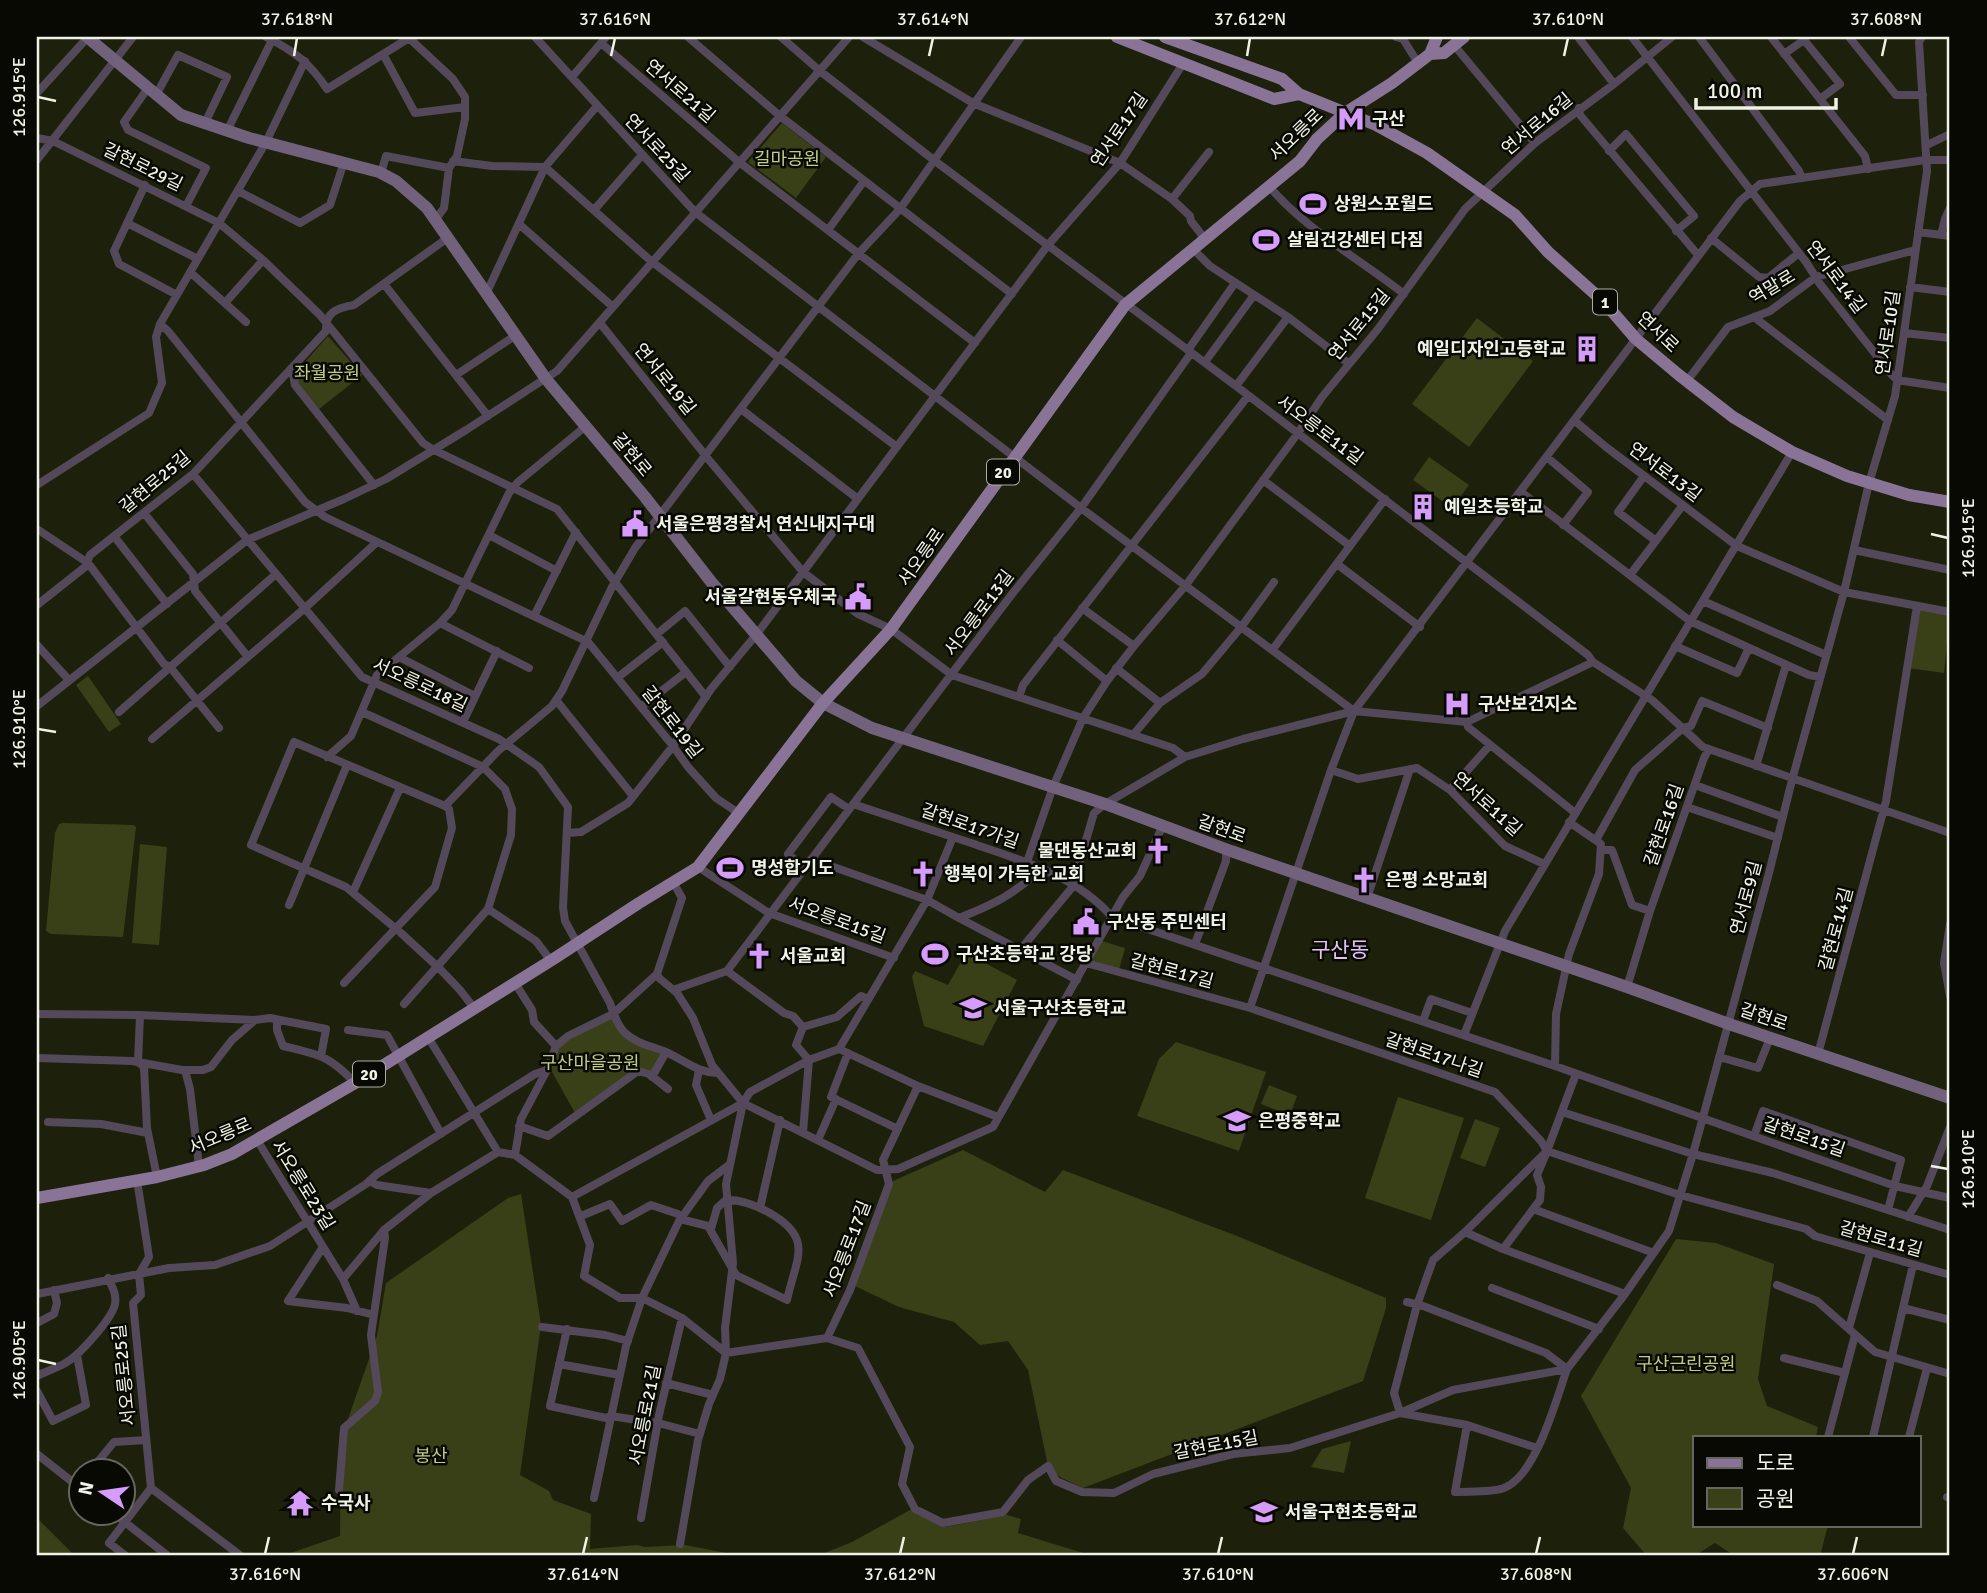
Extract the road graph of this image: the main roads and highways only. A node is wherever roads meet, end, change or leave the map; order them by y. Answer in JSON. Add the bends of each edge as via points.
{"nodes":[{"id":1,"x":88,"y":37,"type":"edge"},
{"id":2,"x":1117,"y":37,"type":"edge"},
{"id":3,"x":1165,"y":37,"type":"edge"},
{"id":4,"x":1437,"y":37,"type":"edge"},
{"id":5,"x":1192,"y":41,"type":"edge"},
{"id":6,"x":1459,"y":41,"type":"edge"},
{"id":7,"x":1430,"y":54,"type":"junction"},
{"id":8,"x":1299,"y":94,"type":"junction"},
{"id":9,"x":1345,"y":113,"type":"junction"},
{"id":10,"x":1950,"y":502,"type":"edge"},
{"id":11,"x":823,"y":703,"type":"junction"},
{"id":12,"x":1950,"y":1098,"type":"edge"},
{"id":13,"x":37,"y":1198,"type":"edge"}],
"edges":[{"from":1,"to":11,"type":"main road","name":"갈현로","via":[[181,115],[382,173],[427,208],[546,379],[756,635],[796,681]]},
{"from":2,"to":8,"type":"main road","name":"연서로","number":"1","via":[[1274,99]]},
{"from":3,"to":5,"type":"main road","name":"연서로","number":"1"},
{"from":4,"to":7,"type":"main road"},
{"from":5,"to":8,"type":"main road","name":"연서로","number":"1","via":[[1282,79]]},
{"from":6,"to":7,"type":"main road","name":"서오릉로","number":"20","via":[[1444,53]]},
{"from":7,"to":9,"type":"main road","name":"서오릉로","number":"20"},
{"from":8,"to":9,"type":"main road","name":"연서로","number":"1"},
{"from":9,"to":10,"type":"main road","name":"연서로","number":"1","via":[[1427,153],[1515,215],[1605,302],[1636,339],[1732,417],[1792,452],[1847,476]]},
{"from":9,"to":11,"type":"main road","name":"서오릉로","number":"20","via":[[1300,161],[1125,304],[891,629]]},
{"from":11,"to":12,"type":"main road","name":"갈현로","via":[[872,728],[1105,804]]},
{"from":11,"to":13,"type":"main road","name":"서오릉로","number":"20","via":[[698,867],[551,961],[232,1154],[157,1177]]}]}
